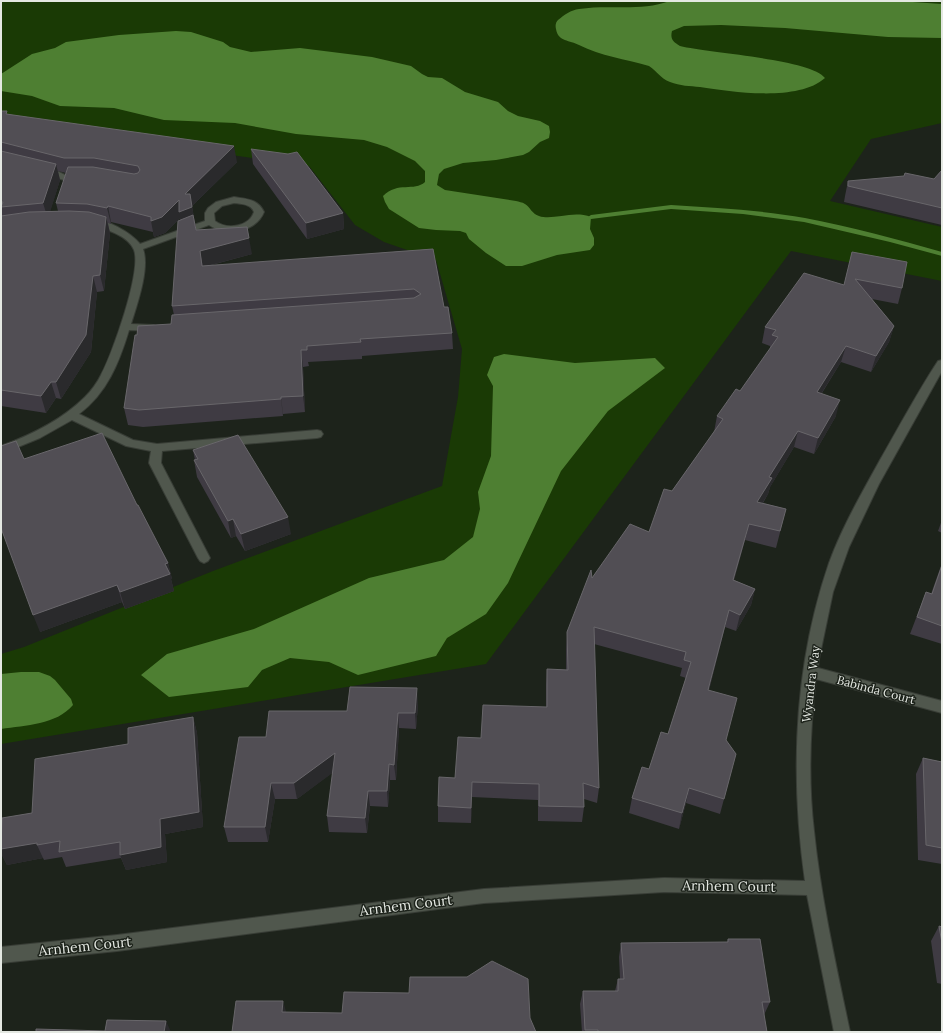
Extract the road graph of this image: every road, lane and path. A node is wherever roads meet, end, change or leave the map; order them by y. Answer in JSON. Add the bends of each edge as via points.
{"nodes":[{"id":1,"x":37,"y":170,"type":"edge"},
{"id":2,"x":77,"y":179,"type":"edge"},
{"id":3,"x":84,"y":222,"type":"edge"},
{"id":4,"x":210,"y":222,"type":"junction"},
{"id":5,"x":137,"y":248,"type":"junction"},
{"id":6,"x":124,"y":327,"type":"junction"},
{"id":7,"x":168,"y":328,"type":"edge"},
{"id":8,"x":942,"y":363,"type":"edge"},
{"id":9,"x":937,"y":379,"type":"edge"},
{"id":10,"x":71,"y":415,"type":"junction"},
{"id":11,"x":317,"y":434,"type":"dead end"},
{"id":12,"x":157,"y":448,"type":"junction"},
{"id":13,"x":1,"y":450,"type":"edge"},
{"id":14,"x":204,"y":558,"type":"dead end"},
{"id":15,"x":811,"y":672,"type":"junction"},
{"id":16,"x":942,"y":708,"type":"edge"},
{"id":17,"x":813,"y":888,"type":"junction"},
{"id":18,"x":1,"y":955,"type":"edge"},
{"id":19,"x":842,"y":1032,"type":"edge"}],
"edges":[{"from":1,"to":2,"type":"street","via":[[54,173],[66,182]]},
{"from":3,"to":5,"type":"street","via":[[119,232]]},
{"from":4,"to":4,"type":"street","via":[[208,213],[212,208],[226,202],[242,200],[259,209],[257,219],[246,226],[230,229],[215,226]]},
{"from":4,"to":5,"type":"street"},
{"from":5,"to":6,"type":"street","via":[[140,258],[138,280]]},
{"from":6,"to":7,"type":"street"},
{"from":6,"to":10,"type":"street","via":[[106,378],[88,401]]},
{"from":8,"to":9,"type":"street","name":"Wyandra Way"},
{"from":9,"to":15,"type":"street","name":"Wyandra Way","via":[[862,508],[836,562],[821,614]]},
{"from":10,"to":12,"type":"street","via":[[130,444]]},
{"from":10,"to":13,"type":"street","via":[[40,434]]},
{"from":11,"to":12,"type":"street"},
{"from":12,"to":14,"type":"street","via":[[155,463]]},
{"from":15,"to":16,"type":"street","name":"Babinda Court"},
{"from":15,"to":17,"type":"street","name":"Wyandra Way","via":[[804,777],[806,830]]},
{"from":17,"to":18,"type":"street","name":"Arnhem Court","via":[[664,885],[484,896],[117,943]]},
{"from":17,"to":19,"type":"street","name":"Wyandra Way"}]}
